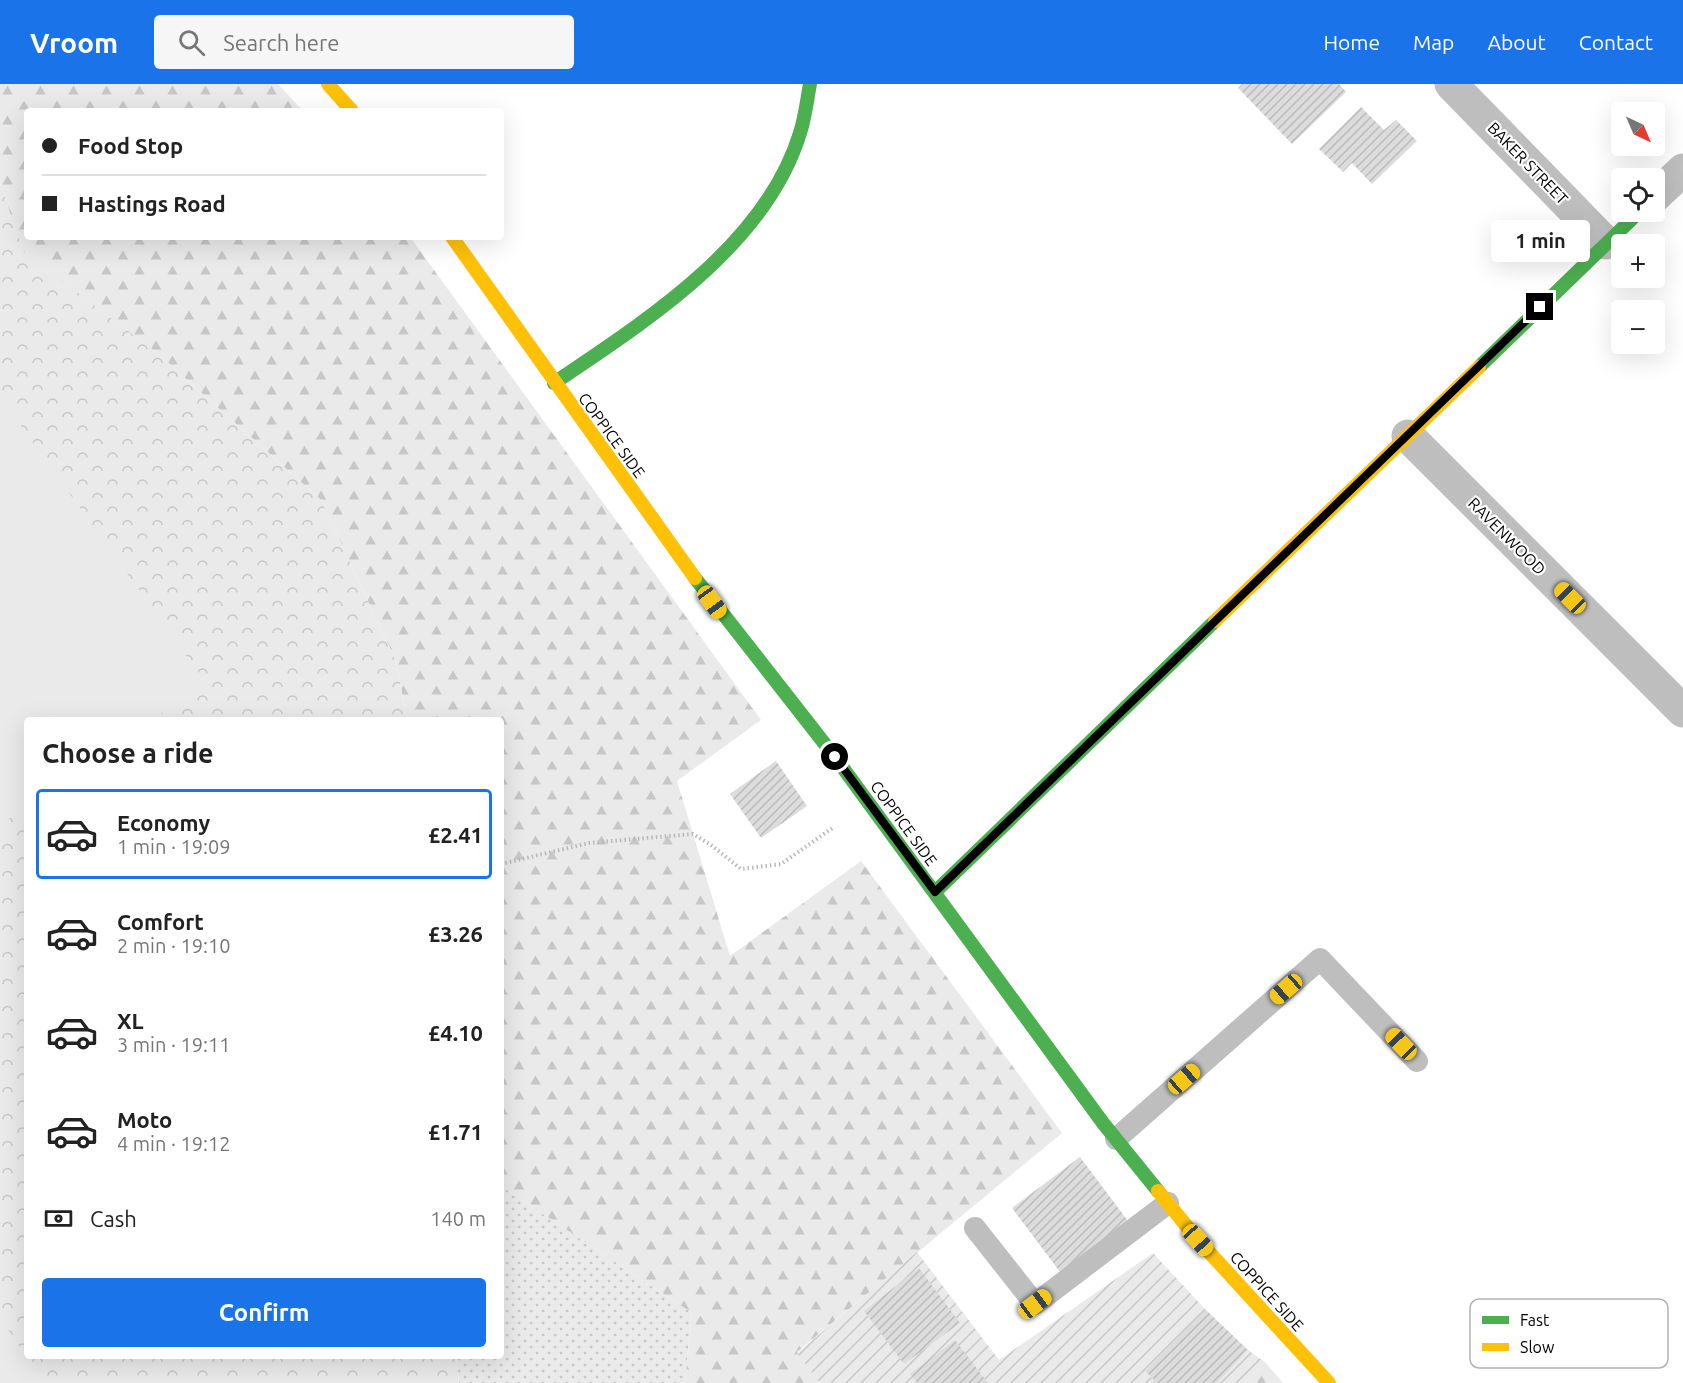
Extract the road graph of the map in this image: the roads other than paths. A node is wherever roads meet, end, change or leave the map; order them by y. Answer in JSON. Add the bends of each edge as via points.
{"nodes":[{"id":1,"x":328,"y":84,"type":"edge"},
{"id":2,"x":810,"y":84,"type":"edge"},
{"id":3,"x":1450,"y":84,"type":"edge"},
{"id":4,"x":349,"y":108,"type":"edge"},
{"id":5,"x":1683,"y":170,"type":"edge"},
{"id":6,"x":1665,"y":187,"type":"edge"},
{"id":7,"x":1628,"y":222,"type":"edge"},
{"id":8,"x":455,"y":240,"type":"edge"},
{"id":9,"x":1606,"y":243,"type":"junction"},
{"id":10,"x":554,"y":383,"type":"junction"},
{"id":11,"x":1408,"y":436,"type":"junction"},
{"id":12,"x":1683,"y":711,"type":"edge"},
{"id":13,"x":935,"y":892,"type":"junction"},
{"id":14,"x":1417,"y":1061,"type":"dead end"},
{"id":15,"x":1116,"y":1139,"type":"junction"},
{"id":16,"x":1168,"y":1203,"type":"junction"},
{"id":17,"x":975,"y":1228,"type":"dead end"},
{"id":18,"x":1329,"y":1383,"type":"edge"}],
"edges":[{"from":1,"to":4,"type":"street"},
{"from":2,"to":10,"type":"street","via":[[808,114],[794,156],[767,203],[690,285]]},
{"from":3,"to":9,"type":"street","name":"BAKER STREET"},
{"from":5,"to":6,"type":"street"},
{"from":7,"to":9,"type":"street"},
{"from":8,"to":10,"type":"street","name":"COPPICE SIDE"},
{"from":9,"to":11,"type":"street"},
{"from":10,"to":13,"type":"street","name":"COPPICE SIDE","via":[[725,620]]},
{"from":11,"to":12,"type":"street","name":"RAVENWOOD"},
{"from":11,"to":13,"type":"street"},
{"from":13,"to":15,"type":"street","name":"COPPICE SIDE"},
{"from":14,"to":15,"type":"lane","via":[[1320,959]]},
{"from":15,"to":16,"type":"street","name":"COPPICE SIDE"},
{"from":16,"to":17,"type":"lane","via":[[1035,1304]]},
{"from":16,"to":18,"type":"street","name":"COPPICE SIDE"}]}
